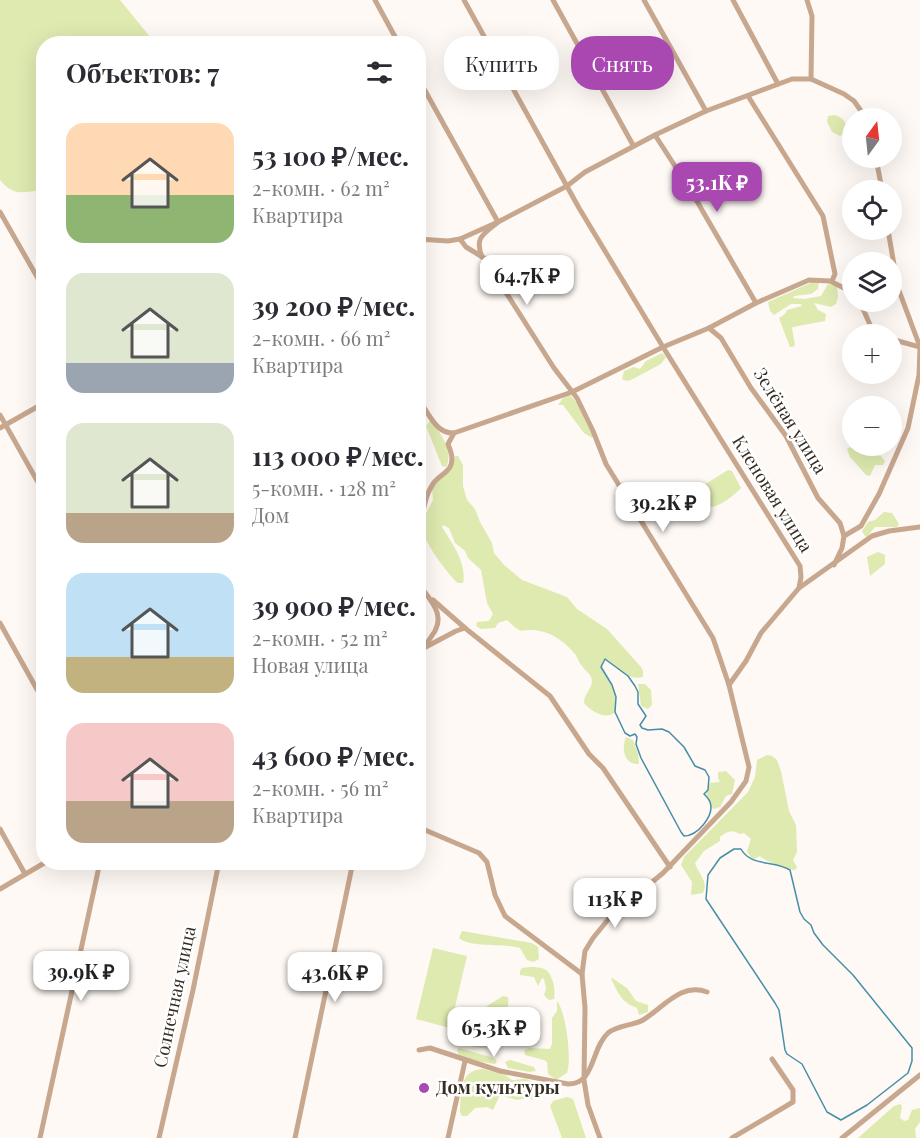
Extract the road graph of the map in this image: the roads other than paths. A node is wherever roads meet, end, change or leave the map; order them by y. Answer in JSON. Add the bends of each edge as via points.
{"nodes":[{"id":1,"x":375,"y":0,"type":"edge"},
{"id":2,"x":464,"y":0,"type":"edge"},
{"id":3,"x":553,"y":0,"type":"edge"},
{"id":4,"x":644,"y":0,"type":"edge"},
{"id":5,"x":733,"y":0,"type":"edge"},
{"id":6,"x":807,"y":0,"type":"edge"},
{"id":7,"x":395,"y":36,"type":"edge"},
{"id":8,"x":811,"y":79,"type":"junction"},
{"id":9,"x":778,"y":84,"type":"junction"},
{"id":10,"x":426,"y":92,"type":"edge"},
{"id":11,"x":748,"y":96,"type":"junction"},
{"id":12,"x":859,"y":108,"type":"edge"},
{"id":13,"x":706,"y":111,"type":"junction"},
{"id":14,"x":655,"y":135,"type":"junction"},
{"id":15,"x":633,"y":145,"type":"junction"},
{"id":16,"x":567,"y":186,"type":"junction"},
{"id":17,"x":0,"y":212,"type":"edge"},
{"id":18,"x":498,"y":222,"type":"junction"},
{"id":19,"x":459,"y":239,"type":"junction"},
{"id":20,"x":426,"y":240,"type":"edge"},
{"id":21,"x":890,"y":240,"type":"edge"},
{"id":22,"x":482,"y":257,"type":"junction"},
{"id":23,"x":36,"y":275,"type":"edge"},
{"id":24,"x":832,"y":281,"type":"junction"},
{"id":25,"x":842,"y":286,"type":"edge"},
{"id":26,"x":756,"y":303,"type":"junction"},
{"id":27,"x":709,"y":327,"type":"junction"},
{"id":28,"x":902,"y":342,"type":"edge"},
{"id":29,"x":663,"y":347,"type":"junction"},
{"id":30,"x":920,"y":347,"type":"edge"},
{"id":31,"x":572,"y":392,"type":"junction"},
{"id":32,"x":36,"y":407,"type":"edge"},
{"id":33,"x":426,"y":410,"type":"edge"},
{"id":34,"x":0,"y":415,"type":"edge"},
{"id":35,"x":3,"y":426,"type":"edge"},
{"id":36,"x":454,"y":433,"type":"junction"},
{"id":37,"x":36,"y":480,"type":"edge"},
{"id":38,"x":426,"y":500,"type":"edge"},
{"id":39,"x":920,"y":527,"type":"edge"},
{"id":40,"x":844,"y":536,"type":"junction"},
{"id":41,"x":834,"y":565,"type":"junction"},
{"id":42,"x":799,"y":588,"type":"junction"},
{"id":43,"x":426,"y":592,"type":"edge"},
{"id":44,"x":432,"y":599,"type":"junction"},
{"id":45,"x":0,"y":623,"type":"edge"},
{"id":46,"x":465,"y":628,"type":"junction"},
{"id":47,"x":426,"y":644,"type":"edge"},
{"id":48,"x":426,"y":647,"type":"edge"},
{"id":49,"x":729,"y":685,"type":"junction"},
{"id":50,"x":36,"y":688,"type":"edge"},
{"id":51,"x":0,"y":829,"type":"edge"},
{"id":52,"x":426,"y":830,"type":"edge"},
{"id":53,"x":670,"y":867,"type":"junction"},
{"id":54,"x":36,"y":868,"type":"edge"},
{"id":55,"x":98,"y":870,"type":"edge"},
{"id":56,"x":217,"y":870,"type":"edge"},
{"id":57,"x":351,"y":870,"type":"edge"},
{"id":58,"x":25,"y":874,"type":"junction"},
{"id":59,"x":0,"y":889,"type":"edge"},
{"id":60,"x":582,"y":974,"type":"junction"},
{"id":61,"x":707,"y":992,"type":"dead end"},
{"id":62,"x":419,"y":1050,"type":"dead end"},
{"id":63,"x":772,"y":1059,"type":"dead end"},
{"id":64,"x":465,"y":1061,"type":"junction"},
{"id":65,"x":920,"y":1075,"type":"edge"},
{"id":66,"x":584,"y":1080,"type":"junction"},
{"id":67,"x":40,"y":1138,"type":"edge"},
{"id":68,"x":159,"y":1138,"type":"edge"},
{"id":69,"x":295,"y":1138,"type":"edge"},
{"id":70,"x":448,"y":1138,"type":"edge"},
{"id":71,"x":600,"y":1138,"type":"edge"},
{"id":72,"x":732,"y":1138,"type":"edge"},
{"id":73,"x":842,"y":1138,"type":"edge"}],
"edges":[{"from":1,"to":7,"type":"street"},
{"from":2,"to":16,"type":"street","name":"Кленовая улица"},
{"from":3,"to":15,"type":"street"},
{"from":4,"to":13,"type":"street"},
{"from":5,"to":9,"type":"street"},
{"from":6,"to":8,"type":"street","via":[[812,16]]},
{"from":8,"to":9,"type":"street"},
{"from":8,"to":12,"type":"street","via":[[854,100]]},
{"from":9,"to":11,"type":"street"},
{"from":10,"to":18,"type":"street"},
{"from":11,"to":13,"type":"street"},
{"from":11,"to":24,"type":"street","via":[[823,216],[835,274]]},
{"from":13,"to":14,"type":"street"},
{"from":14,"to":15,"type":"street"},
{"from":14,"to":26,"type":"street"},
{"from":15,"to":16,"type":"street"},
{"from":16,"to":18,"type":"street"},
{"from":16,"to":29,"type":"street","name":"Кленовая улица"},
{"from":17,"to":23,"type":"street"},
{"from":18,"to":19,"type":"street"},
{"from":18,"to":22,"type":"street","via":[[480,240]]},
{"from":19,"to":20,"type":"street"},
{"from":19,"to":22,"type":"street"},
{"from":21,"to":30,"type":"street","via":[[898,288]]},
{"from":22,"to":31,"type":"street"},
{"from":24,"to":25,"type":"street"},
{"from":24,"to":26,"type":"street","via":[[809,280]]},
{"from":26,"to":27,"type":"street"},
{"from":27,"to":29,"type":"street"},
{"from":27,"to":40,"type":"street","name":"Зелёная улица","via":[[721,338],[786,436],[818,498],[840,523]]},
{"from":28,"to":30,"type":"street"},
{"from":29,"to":31,"type":"street"},
{"from":29,"to":42,"type":"street","name":"Кленовая улица","via":[[800,566]]},
{"from":30,"to":40,"type":"street","via":[[912,413],[902,444],[864,521]]},
{"from":31,"to":36,"type":"street"},
{"from":31,"to":49,"type":"street","via":[[594,431],[606,464],[713,638]]},
{"from":32,"to":35,"type":"street"},
{"from":33,"to":36,"type":"street","via":[[439,428]]},
{"from":34,"to":35,"type":"street"},
{"from":35,"to":37,"type":"street"},
{"from":36,"to":38,"type":"street","via":[[448,444],[452,454],[450,465]]},
{"from":39,"to":41,"type":"street","via":[[872,536]]},
{"from":40,"to":41,"type":"street"},
{"from":41,"to":42,"type":"street"},
{"from":42,"to":49,"type":"street","via":[[761,633]]},
{"from":43,"to":44,"type":"street"},
{"from":44,"to":46,"type":"street"},
{"from":44,"to":47,"type":"street","via":[[439,614],[438,624]]},
{"from":45,"to":50,"type":"street"},
{"from":46,"to":48,"type":"street"},
{"from":46,"to":53,"type":"street","via":[[550,696]]},
{"from":49,"to":53,"type":"street","via":[[749,772],[738,794]]},
{"from":51,"to":58,"type":"street"},
{"from":52,"to":60,"type":"street","via":[[479,853],[487,862],[498,906],[505,916]]},
{"from":53,"to":60,"type":"street","via":[[603,926],[585,951]]},
{"from":54,"to":58,"type":"street"},
{"from":55,"to":67,"type":"street"},
{"from":56,"to":68,"type":"street","name":"Солнечная улица"},
{"from":57,"to":69,"type":"street"},
{"from":58,"to":59,"type":"street"},
{"from":60,"to":66,"type":"street"},
{"from":61,"to":66,"type":"street","via":[[695,989],[681,993],[643,1020],[609,1032]]},
{"from":62,"to":64,"type":"street","via":[[430,1048]]},
{"from":63,"to":72,"type":"street","via":[[793,1090],[793,1102]]},
{"from":64,"to":66,"type":"street","via":[[568,1084]]},
{"from":64,"to":70,"type":"street"},
{"from":65,"to":73,"type":"street"},
{"from":66,"to":71,"type":"street"}]}
